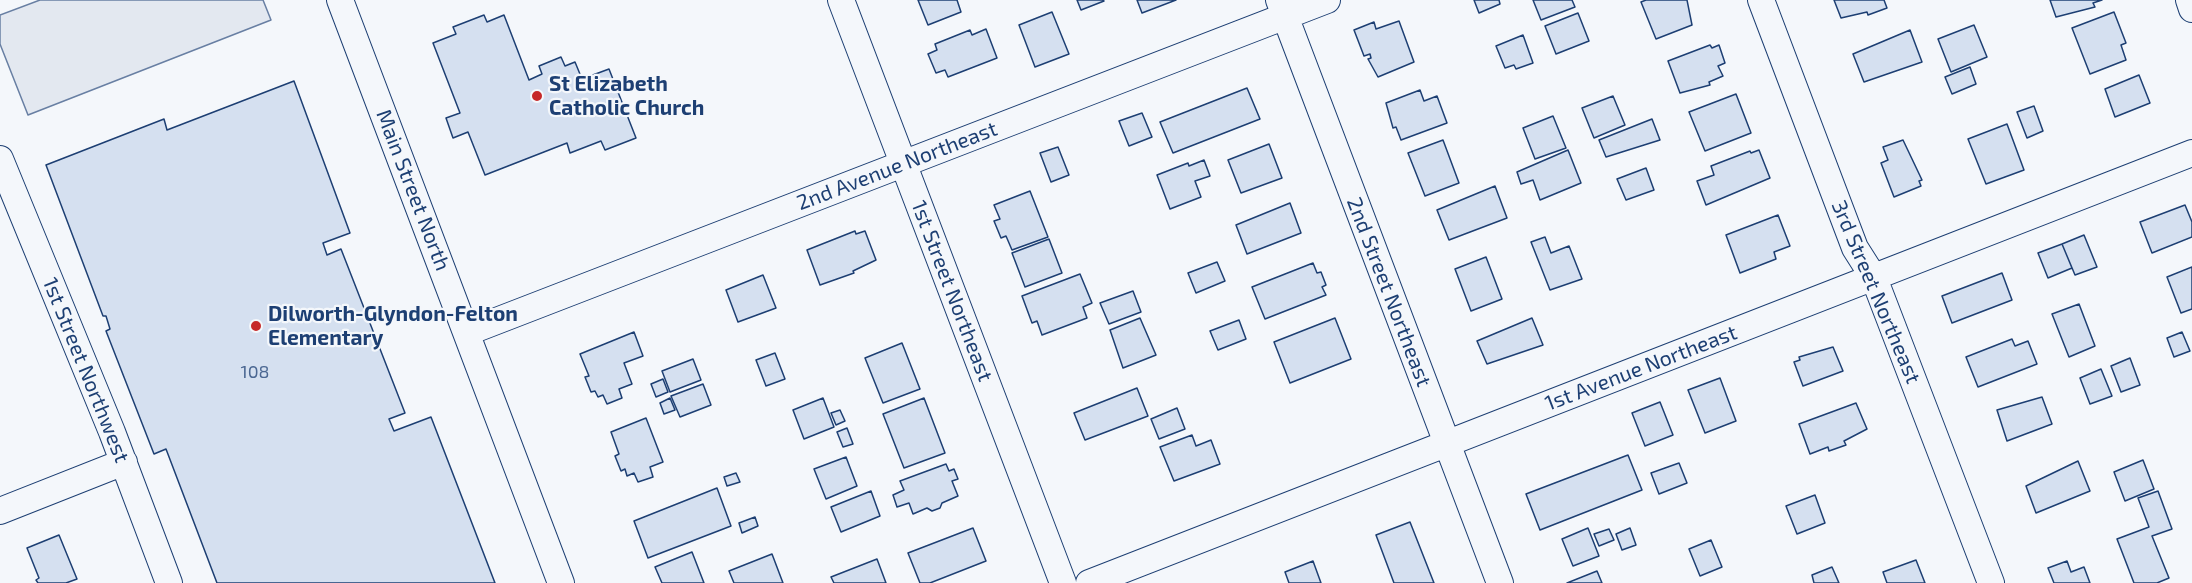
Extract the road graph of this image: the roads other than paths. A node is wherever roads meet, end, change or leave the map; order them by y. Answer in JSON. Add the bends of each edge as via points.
{"nodes":[{"id":1,"x":340,"y":0,"type":"edge"},
{"id":2,"x":841,"y":0,"type":"edge"},
{"id":3,"x":1327,"y":0,"type":"edge"},
{"id":4,"x":1761,"y":0,"type":"edge"},
{"id":5,"x":2189,"y":0,"type":"edge"},
{"id":6,"x":1282,"y":8,"type":"edge"},
{"id":7,"x":2192,"y":9,"type":"edge"},
{"id":8,"x":2192,"y":153,"type":"edge"},
{"id":9,"x":0,"y":159,"type":"edge"},
{"id":10,"x":903,"y":163,"type":"junction"},
{"id":11,"x":1874,"y":278,"type":"junction"},
{"id":12,"x":468,"y":332,"type":"junction"},
{"id":13,"x":1447,"y":443,"type":"junction"},
{"id":14,"x":124,"y":462,"type":"junction"},
{"id":15,"x":0,"y":511,"type":"edge"},
{"id":16,"x":170,"y":583,"type":"edge"},
{"id":17,"x":561,"y":583,"type":"edge"},
{"id":18,"x":1063,"y":583,"type":"edge"},
{"id":19,"x":1089,"y":583,"type":"edge"},
{"id":20,"x":1500,"y":583,"type":"edge"},
{"id":21,"x":1991,"y":583,"type":"edge"}],
"edges":[{"from":1,"to":12,"type":"street","name":"Main Street North"},
{"from":2,"to":10,"type":"street","name":"1st Street Northeast"},
{"from":3,"to":6,"type":"street","name":"2nd Avenue Northeast"},
{"from":4,"to":11,"type":"street","name":"3rd Street Northeast","via":[[1855,248]]},
{"from":5,"to":7,"type":"street"},
{"from":6,"to":10,"type":"street","name":"2nd Avenue Northeast"},
{"from":6,"to":13,"type":"street","name":"2nd Street Northeast"},
{"from":8,"to":11,"type":"street","name":"1st Avenue Northeast"},
{"from":9,"to":14,"type":"street","name":"1st Street Northwest"},
{"from":10,"to":12,"type":"street","name":"2nd Avenue Northeast"},
{"from":10,"to":18,"type":"street","name":"1st Street Northeast"},
{"from":11,"to":13,"type":"street","name":"1st Avenue Northeast"},
{"from":11,"to":21,"type":"street","name":"3rd Street Northeast"},
{"from":12,"to":17,"type":"street","name":"Main Street North"},
{"from":13,"to":19,"type":"street","name":"1st Avenue Northeast"},
{"from":13,"to":20,"type":"street","name":"2nd Street Northeast"},
{"from":14,"to":15,"type":"street"},
{"from":14,"to":16,"type":"street","name":"1st Street Northwest"}]}
